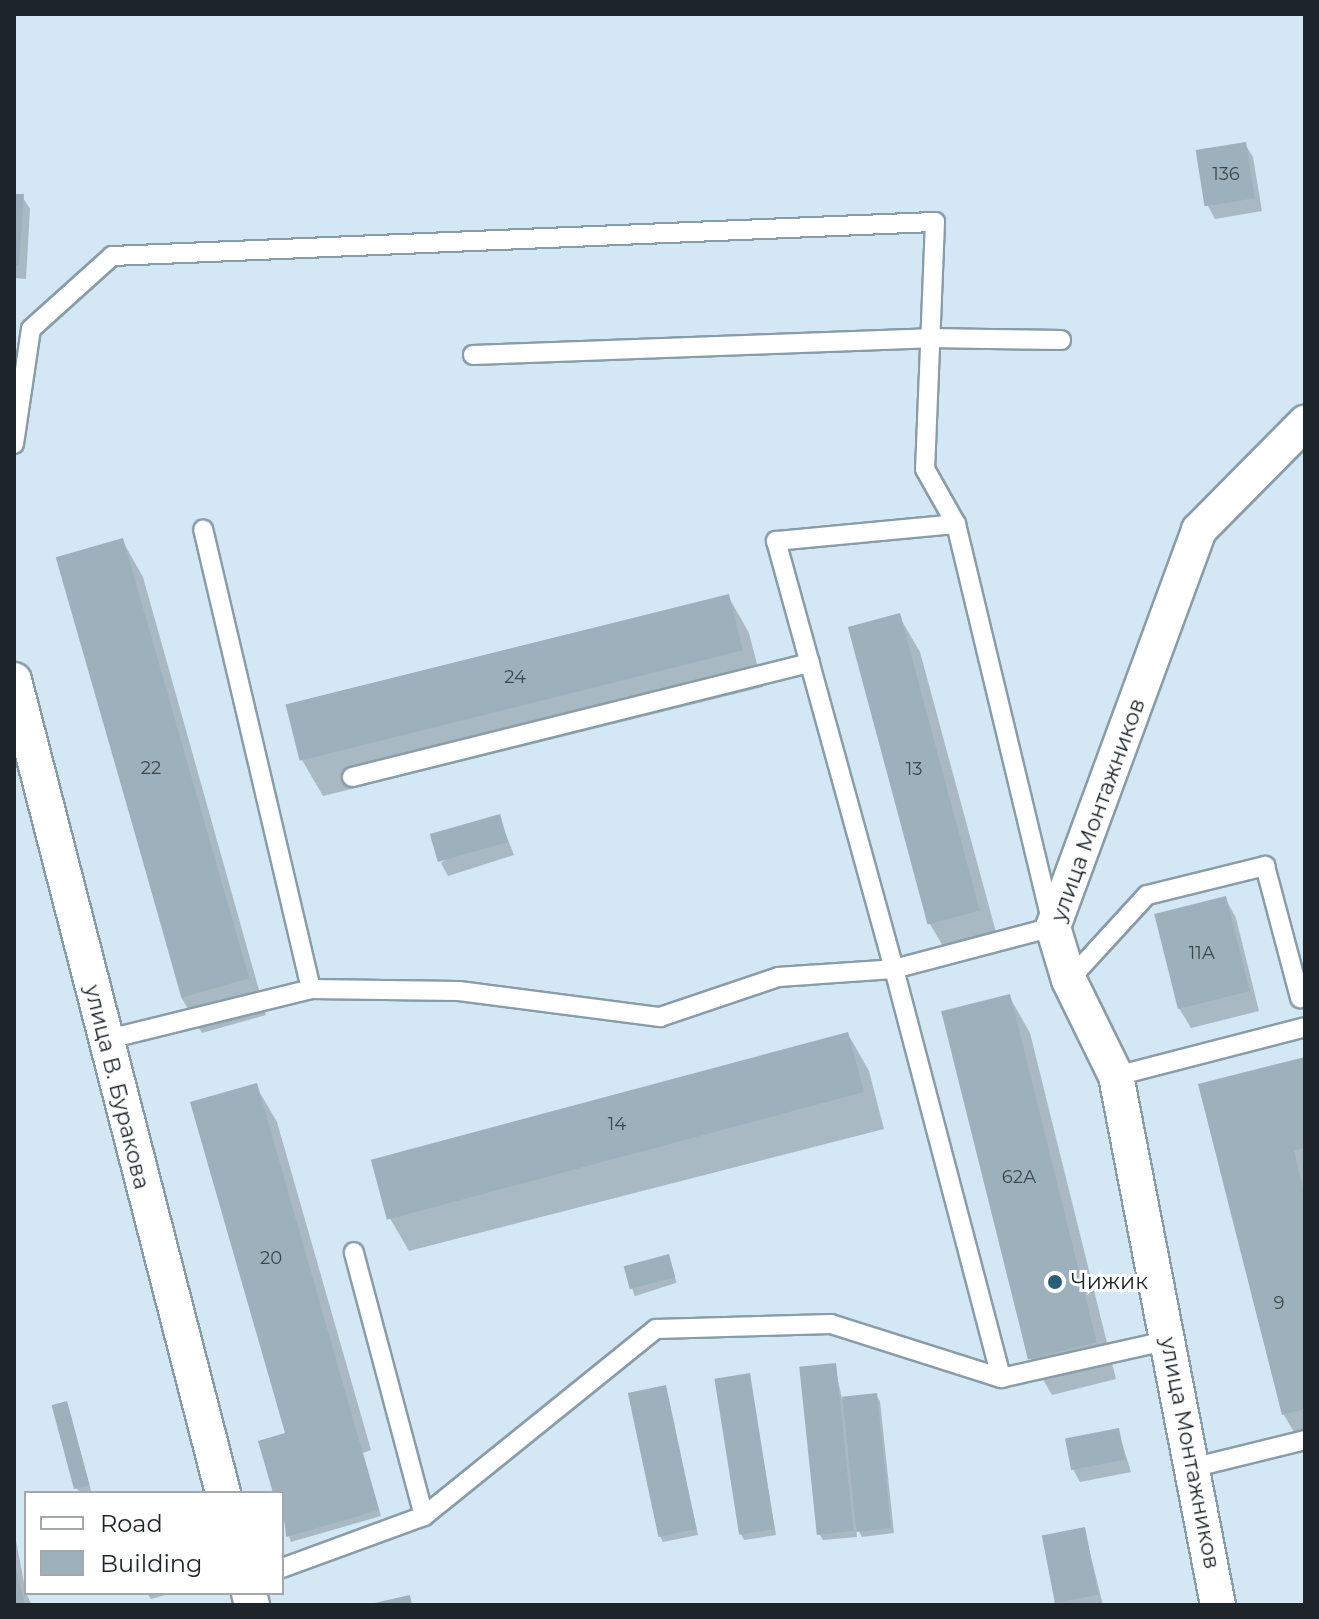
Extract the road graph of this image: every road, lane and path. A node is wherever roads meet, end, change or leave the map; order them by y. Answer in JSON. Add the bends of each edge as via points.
{"nodes":[{"id":1,"x":930,"y":338,"type":"junction"},
{"id":2,"x":1061,"y":340,"type":"dead end"},
{"id":3,"x":473,"y":355,"type":"dead end"},
{"id":4,"x":1305,"y":423,"type":"edge"},
{"id":5,"x":14,"y":444,"type":"edge"},
{"id":6,"x":956,"y":524,"type":"junction"},
{"id":7,"x":203,"y":530,"type":"dead end"},
{"id":8,"x":810,"y":663,"type":"junction"},
{"id":9,"x":14,"y":680,"type":"edge"},
{"id":10,"x":352,"y":777,"type":"dead end"},
{"id":11,"x":1053,"y":927,"type":"junction"},
{"id":12,"x":894,"y":969,"type":"junction"},
{"id":13,"x":1069,"y":980,"type":"junction"},
{"id":14,"x":311,"y":989,"type":"junction"},
{"id":15,"x":1300,"y":998,"type":"dead end"},
{"id":16,"x":1305,"y":1027,"type":"edge"},
{"id":17,"x":104,"y":1040,"type":"junction"},
{"id":18,"x":1116,"y":1076,"type":"junction"},
{"id":19,"x":354,"y":1252,"type":"dead end"},
{"id":20,"x":1169,"y":1340,"type":"junction"},
{"id":21,"x":1001,"y":1378,"type":"junction"},
{"id":22,"x":1305,"y":1440,"type":"edge"},
{"id":23,"x":1195,"y":1467,"type":"junction"},
{"id":24,"x":222,"y":1491,"type":"edge"},
{"id":25,"x":424,"y":1516,"type":"junction"},
{"id":26,"x":284,"y":1567,"type":"edge"},
{"id":27,"x":1218,"y":1605,"type":"edge"}],
"edges":[{"from":1,"to":2,"type":"lane"},
{"from":1,"to":3,"type":"lane"},
{"from":1,"to":5,"type":"lane","via":[[935,222],[112,256],[31,329]]},
{"from":1,"to":6,"type":"lane","via":[[925,469]]},
{"from":4,"to":11,"type":"street","name":"улица Монтажников","via":[[1199,530]]},
{"from":6,"to":8,"type":"lane","via":[[776,541]]},
{"from":6,"to":11,"type":"lane"},
{"from":7,"to":14,"type":"lane"},
{"from":8,"to":10,"type":"lane"},
{"from":8,"to":12,"type":"lane"},
{"from":9,"to":17,"type":"street","name":"улица В. Буракова"},
{"from":11,"to":12,"type":"lane"},
{"from":11,"to":13,"type":"street","name":"улица Монтажников"},
{"from":12,"to":14,"type":"lane","via":[[778,977],[660,1017],[459,991]]},
{"from":12,"to":21,"type":"lane"},
{"from":13,"to":15,"type":"lane","via":[[1147,895],[1265,866]]},
{"from":13,"to":18,"type":"street","name":"улица Монтажников"},
{"from":14,"to":17,"type":"lane"},
{"from":16,"to":18,"type":"lane"},
{"from":17,"to":24,"type":"street","name":"улица В. Буракова"},
{"from":18,"to":20,"type":"street","name":"улица Монтажников"},
{"from":19,"to":25,"type":"lane"},
{"from":20,"to":21,"type":"lane"},
{"from":20,"to":23,"type":"street","name":"улица Монтажников"},
{"from":21,"to":25,"type":"lane","via":[[831,1324],[656,1329]]},
{"from":22,"to":23,"type":"lane"},
{"from":23,"to":27,"type":"street","name":"улица Монтажников"},
{"from":25,"to":26,"type":"lane"}]}
